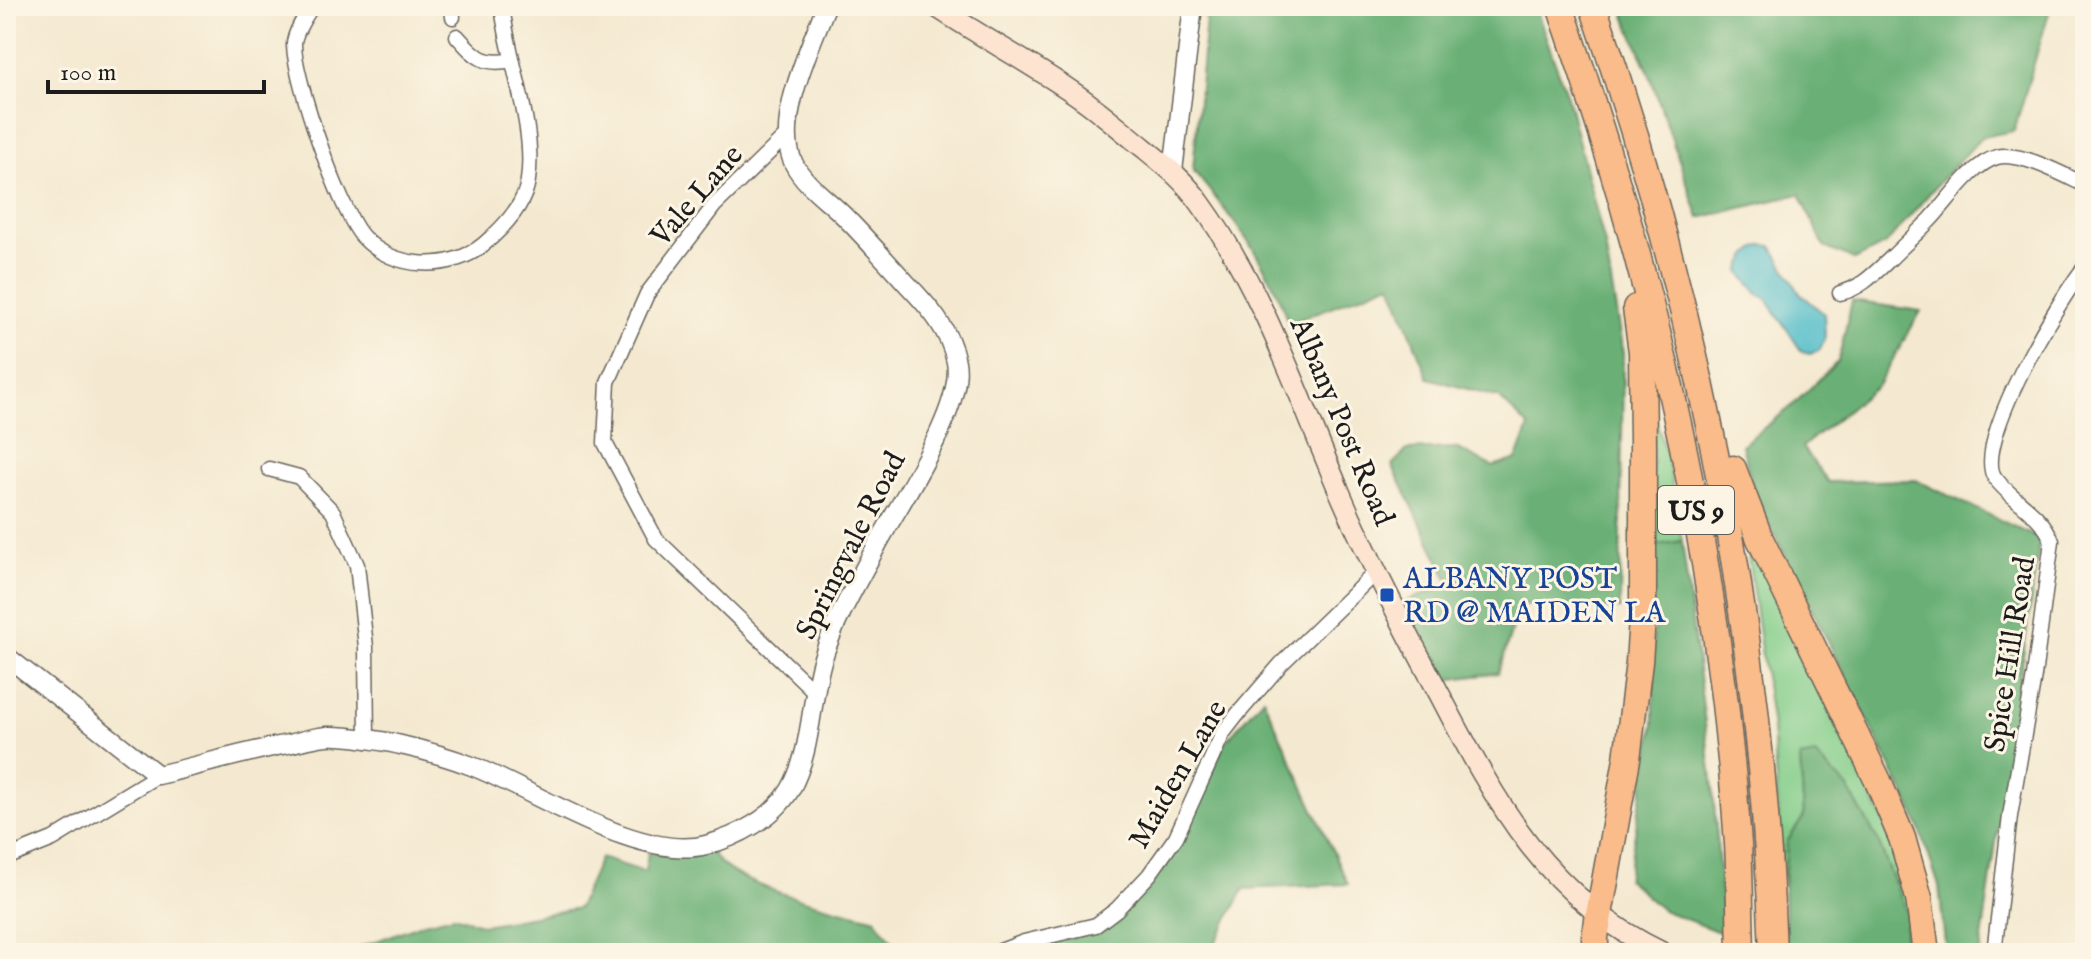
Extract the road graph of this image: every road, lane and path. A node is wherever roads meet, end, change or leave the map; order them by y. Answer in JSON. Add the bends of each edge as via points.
{"nodes":[{"id":1,"x":312,"y":6,"type":"edge"},
{"id":2,"x":502,"y":6,"type":"edge"},
{"id":3,"x":826,"y":6,"type":"edge"},
{"id":4,"x":935,"y":6,"type":"edge"},
{"id":5,"x":1193,"y":6,"type":"edge"},
{"id":6,"x":1560,"y":6,"type":"edge"},
{"id":7,"x":1593,"y":6,"type":"edge"},
{"id":8,"x":457,"y":36,"type":"dead end"},
{"id":9,"x":512,"y":60,"type":"junction"},
{"id":10,"x":1594,"y":108,"type":"junction"},
{"id":11,"x":788,"y":134,"type":"junction"},
{"id":12,"x":1173,"y":171,"type":"junction"},
{"id":13,"x":2085,"y":185,"type":"edge"},
{"id":14,"x":2085,"y":267,"type":"edge"},
{"id":15,"x":1677,"y":280,"type":"junction"},
{"id":16,"x":1840,"y":293,"type":"dead end"},
{"id":17,"x":269,"y":469,"type":"dead end"},
{"id":18,"x":1376,"y":572,"type":"junction"},
{"id":19,"x":6,"y":656,"type":"edge"},
{"id":20,"x":815,"y":692,"type":"junction"},
{"id":21,"x":367,"y":741,"type":"junction"},
{"id":22,"x":158,"y":775,"type":"junction"},
{"id":23,"x":6,"y":858,"type":"edge"},
{"id":24,"x":1600,"y":914,"type":"junction"},
{"id":25,"x":995,"y":953,"type":"edge"},
{"id":26,"x":1595,"y":953,"type":"edge"},
{"id":27,"x":1663,"y":953,"type":"edge"},
{"id":28,"x":1741,"y":953,"type":"edge"},
{"id":29,"x":1773,"y":953,"type":"edge"},
{"id":30,"x":1926,"y":953,"type":"edge"},
{"id":31,"x":1994,"y":953,"type":"edge"}],
"edges":[{"from":1,"to":9,"type":"street","via":[[294,42],[327,162],[345,210],[362,236],[380,253],[402,261],[456,261],[477,250],[499,231],[523,196],[528,140]]},
{"from":2,"to":9,"type":"street"},
{"from":3,"to":11,"type":"street","name":"Springvale Road","via":[[800,74]]},
{"from":4,"to":12,"type":"main road","name":"Albany Post Road","via":[[1069,90]]},
{"from":5,"to":12,"type":"street"},
{"from":6,"to":10,"type":"highway","number":"US 9"},
{"from":7,"to":15,"type":"highway","number":"US 9"},
{"from":8,"to":9,"type":"street","via":[[482,59]]},
{"from":10,"to":24,"type":"highway","via":[[1639,322],[1643,433],[1639,662]]},
{"from":10,"to":28,"type":"highway","number":"US 9","via":[[1647,290],[1693,494],[1723,696],[1738,845]]},
{"from":11,"to":20,"type":"street","name":"Springvale Road","via":[[793,163],[809,183],[946,331],[957,372],[954,398],[929,452],[832,633]]},
{"from":11,"to":20,"type":"street","name":"Vale Lane","via":[[714,206],[647,294],[608,382],[605,443],[656,539]]},
{"from":12,"to":18,"type":"main road","name":"Albany Post Road","via":[[1217,227],[1255,295]]},
{"from":13,"to":16,"type":"street","via":[[2019,158],[1995,157],[1970,175],[1877,271]]},
{"from":14,"to":31,"type":"street","name":"Spice Hill Road","via":[[2028,356],[1990,453],[1994,477],[2047,527],[2052,541]]},
{"from":15,"to":29,"type":"highway","number":"US 9","via":[[1739,578],[1763,771]]},
{"from":15,"to":30,"type":"highway","via":[[1744,502],[1902,838],[1919,898]]},
{"from":17,"to":21,"type":"street","via":[[299,477],[333,512],[357,565],[366,647]]},
{"from":18,"to":24,"type":"main road","name":"Albany Post Road","via":[[1506,816],[1548,869]]},
{"from":18,"to":25,"type":"street","name":"Maiden Lane","via":[[1281,664],[1230,724],[1176,837],[1117,909],[1096,925]]},
{"from":19,"to":22,"type":"street"},
{"from":20,"to":21,"type":"street","name":"Springvale Road","via":[[802,760],[790,790],[760,821],[694,848],[637,841],[473,766],[403,745]]},
{"from":21,"to":22,"type":"street","name":"Springvale Road","via":[[329,736]]},
{"from":22,"to":23,"type":"street","via":[[53,839]]},
{"from":24,"to":26,"type":"highway"},
{"from":24,"to":27,"type":"main road","name":"Albany Post Road"}]}
